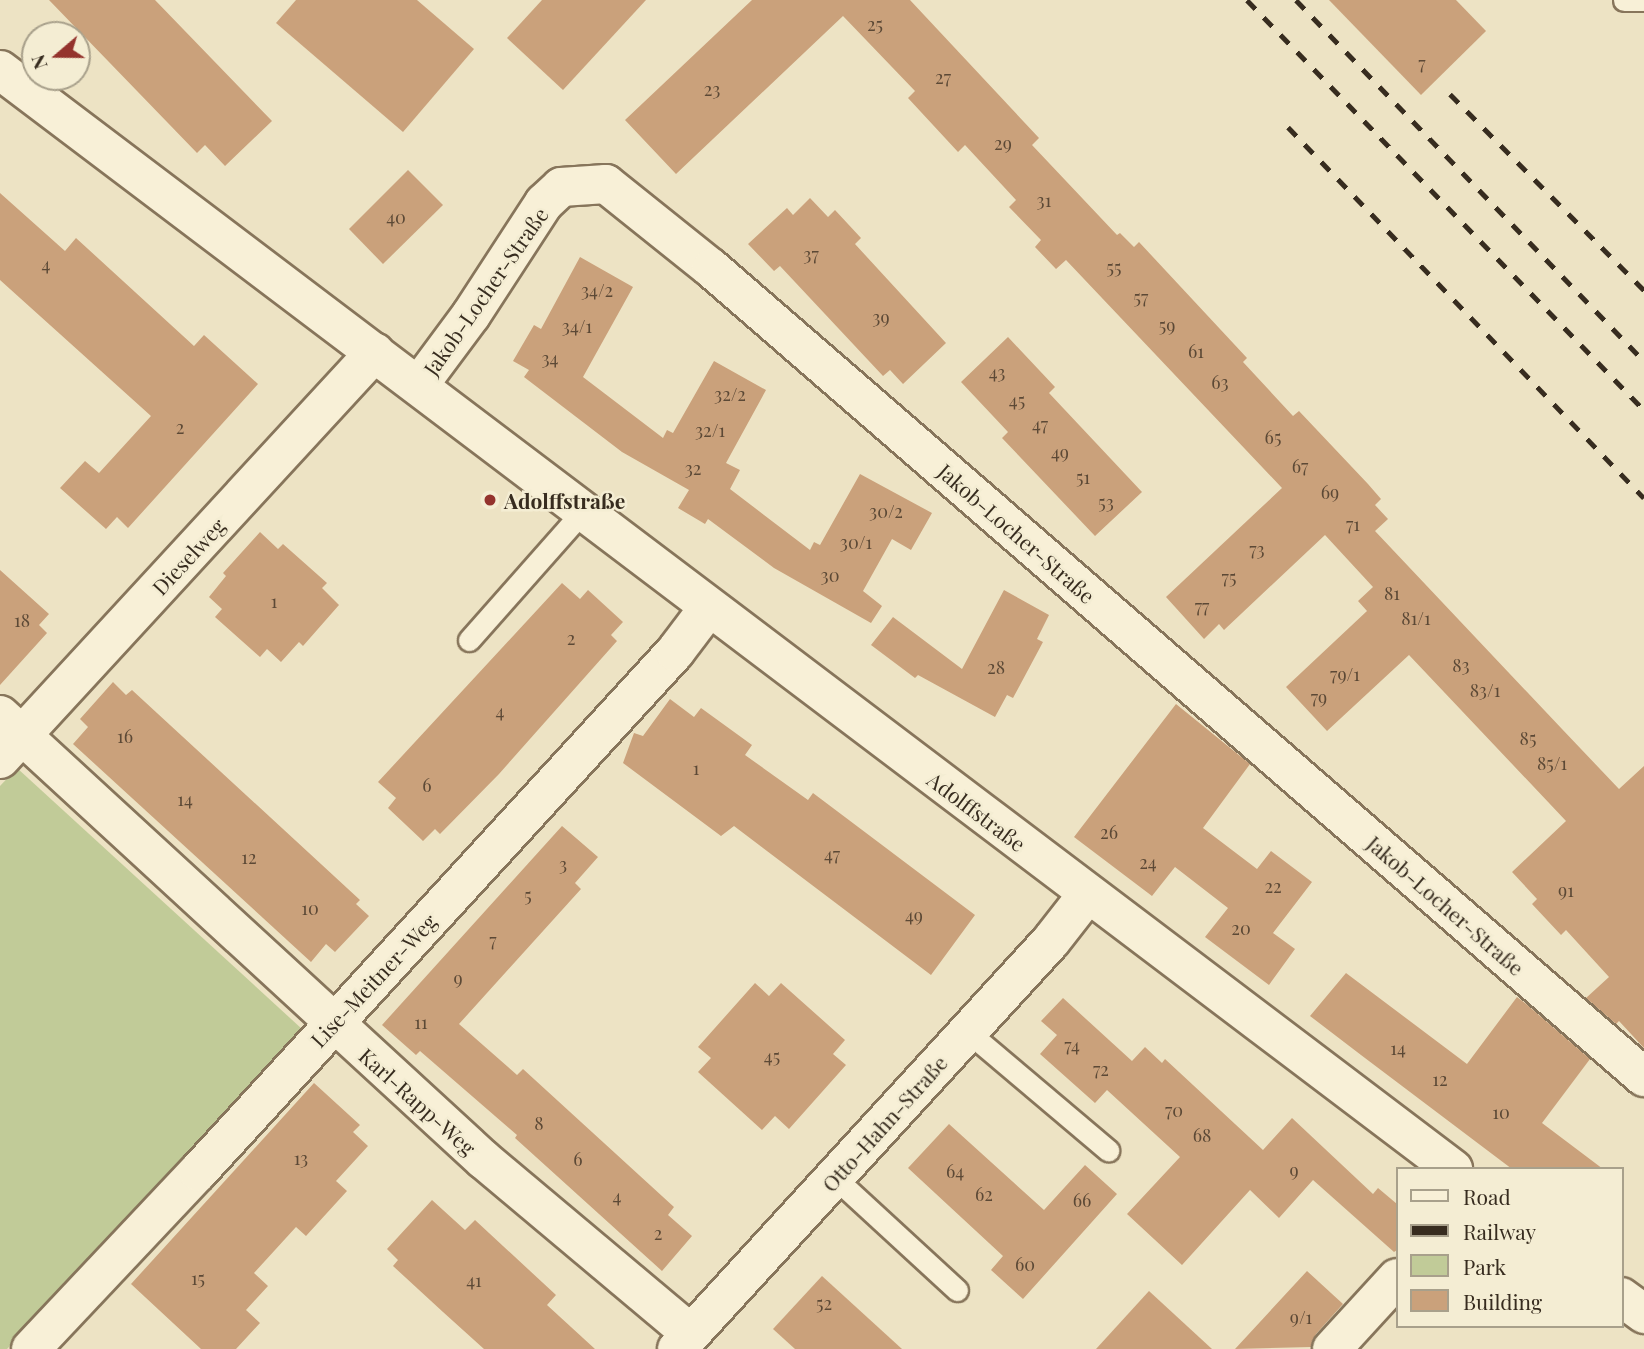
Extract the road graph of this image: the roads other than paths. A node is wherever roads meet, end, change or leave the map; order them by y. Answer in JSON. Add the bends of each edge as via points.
{"nodes":[{"id":1,"x":1624,"y":0,"type":"edge"},
{"id":2,"x":1643,"y":0,"type":"edge"},
{"id":3,"x":0,"y":70,"type":"edge"},
{"id":4,"x":375,"y":352,"type":"junction"},
{"id":5,"x":419,"y":385,"type":"junction"},
{"id":6,"x":583,"y":511,"type":"junction"},
{"id":7,"x":709,"y":607,"type":"junction"},
{"id":8,"x":470,"y":640,"type":"dead end"},
{"id":9,"x":7,"y":736,"type":"edge"},
{"id":10,"x":1087,"y":895,"type":"junction"},
{"id":11,"x":332,"y":1023,"type":"junction"},
{"id":12,"x":967,"y":1031,"type":"junction"},
{"id":13,"x":1644,"y":1077,"type":"edge"},
{"id":14,"x":1108,"y":1150,"type":"dead end"},
{"id":15,"x":1450,"y":1167,"type":"edge"},
{"id":16,"x":834,"y":1177,"type":"junction"},
{"id":17,"x":1396,"y":1279,"type":"edge"},
{"id":18,"x":957,"y":1290,"type":"dead end"},
{"id":19,"x":1623,"y":1298,"type":"edge"},
{"id":20,"x":1644,"y":1314,"type":"edge"},
{"id":21,"x":684,"y":1341,"type":"edge"},
{"id":22,"x":31,"y":1349,"type":"edge"},
{"id":23,"x":1332,"y":1349,"type":"edge"}],
"edges":[{"from":1,"to":2,"type":"lane"},
{"from":3,"to":4,"type":"street","name":"Adolffstraße"},
{"from":4,"to":5,"type":"street","name":"Adolffstraße"},
{"from":4,"to":9,"type":"street","name":"Dieselweg"},
{"from":5,"to":6,"type":"street","name":"Adolffstraße"},
{"from":5,"to":13,"type":"street","name":"Jakob-Locher-Straße","via":[[544,203],[561,187],[606,184],[711,268]]},
{"from":6,"to":7,"type":"street","name":"Adolffstraße"},
{"from":6,"to":8,"type":"lane"},
{"from":7,"to":10,"type":"street","name":"Adolffstraße"},
{"from":7,"to":11,"type":"street","name":"Lise-Meitner-Weg","via":[[675,652]]},
{"from":9,"to":11,"type":"street","name":"Karl-Rapp-Weg"},
{"from":10,"to":12,"type":"street","name":"Otto-Hahn-Straße"},
{"from":10,"to":15,"type":"street","name":"Adolffstraße"},
{"from":11,"to":21,"type":"street","name":"Karl-Rapp-Weg"},
{"from":11,"to":22,"type":"street","name":"Lise-Meitner-Weg"},
{"from":12,"to":14,"type":"lane"},
{"from":12,"to":16,"type":"street","name":"Otto-Hahn-Straße"},
{"from":16,"to":18,"type":"lane"},
{"from":16,"to":21,"type":"street","name":"Otto-Hahn-Straße"},
{"from":17,"to":23,"type":"street"},
{"from":19,"to":20,"type":"street"}]}
